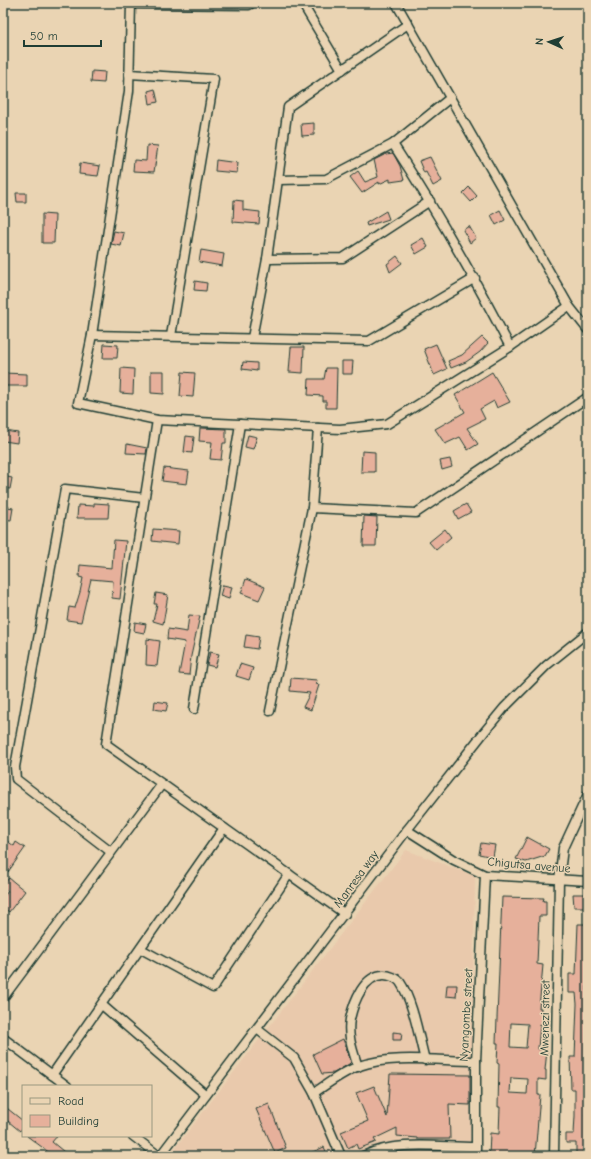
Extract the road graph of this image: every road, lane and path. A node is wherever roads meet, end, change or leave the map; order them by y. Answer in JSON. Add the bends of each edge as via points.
{"nodes":[{"id":1,"x":131,"y":3,"type":"edge"},
{"id":2,"x":252,"y":3,"type":"edge"},
{"id":3,"x":302,"y":3,"type":"edge"},
{"id":4,"x":396,"y":3,"type":"edge"},
{"id":5,"x":408,"y":24,"type":"junction"},
{"id":6,"x":342,"y":70,"type":"junction"},
{"id":7,"x":129,"y":74,"type":"junction"},
{"id":8,"x":450,"y":98,"type":"junction"},
{"id":9,"x":393,"y":144,"type":"junction"},
{"id":10,"x":278,"y":180,"type":"junction"},
{"id":11,"x":430,"y":201,"type":"junction"},
{"id":12,"x":267,"y":259,"type":"junction"},
{"id":13,"x":475,"y":278,"type":"junction"},
{"id":14,"x":569,"y":306,"type":"junction"},
{"id":15,"x":588,"y":330,"type":"edge"},
{"id":16,"x":92,"y":335,"type":"junction"},
{"id":17,"x":171,"y":336,"type":"junction"},
{"id":18,"x":252,"y":338,"type":"junction"},
{"id":19,"x":510,"y":347,"type":"junction"},
{"id":20,"x":588,"y":396,"type":"edge"},
{"id":21,"x":157,"y":420,"type":"junction"},
{"id":22,"x":240,"y":424,"type":"junction"},
{"id":23,"x":318,"y":428,"type":"junction"},
{"id":24,"x":144,"y":498,"type":"junction"},
{"id":25,"x":312,"y":508,"type":"junction"},
{"id":26,"x":588,"y":632,"type":"edge"},
{"id":27,"x":194,"y":709,"type":"dead end"},
{"id":28,"x":270,"y":711,"type":"dead end"},
{"id":29,"x":162,"y":784,"type":"junction"},
{"id":30,"x":588,"y":794,"type":"edge"},
{"id":31,"x":224,"y":828,"type":"junction"},
{"id":32,"x":406,"y":830,"type":"junction"},
{"id":33,"x":111,"y":852,"type":"junction"},
{"id":34,"x":289,"y":874,"type":"junction"},
{"id":35,"x":485,"y":875,"type":"junction"},
{"id":36,"x":559,"y":880,"type":"junction"},
{"id":37,"x":588,"y":881,"type":"edge"},
{"id":38,"x":345,"y":914,"type":"junction"},
{"id":39,"x":141,"y":949,"type":"junction"},
{"id":40,"x":3,"y":998,"type":"edge"},
{"id":41,"x":102,"y":1005,"type":"junction"},
{"id":42,"x":257,"y":1029,"type":"junction"},
{"id":43,"x":3,"y":1038,"type":"edge"},
{"id":44,"x":425,"y":1060,"type":"junction"},
{"id":45,"x":476,"y":1061,"type":"junction"},
{"id":46,"x":358,"y":1067,"type":"junction"},
{"id":47,"x":52,"y":1075,"type":"junction"},
{"id":48,"x":66,"y":1085,"type":"edge"},
{"id":49,"x":314,"y":1093,"type":"junction"},
{"id":50,"x":206,"y":1095,"type":"junction"},
{"id":51,"x":133,"y":1137,"type":"edge"},
{"id":52,"x":474,"y":1147,"type":"junction"},
{"id":53,"x":159,"y":1156,"type":"edge"},
{"id":54,"x":341,"y":1156,"type":"edge"},
{"id":55,"x":363,"y":1156,"type":"edge"},
{"id":56,"x":476,"y":1156,"type":"edge"},
{"id":57,"x":554,"y":1156,"type":"edge"}],
"edges":[{"from":1,"to":2,"type":"street"},
{"from":1,"to":7,"type":"street"},
{"from":3,"to":6,"type":"street"},
{"from":4,"to":5,"type":"street"},
{"from":5,"to":6,"type":"street"},
{"from":5,"to":8,"type":"street"},
{"from":6,"to":10,"type":"street","via":[[288,108]]},
{"from":7,"to":16,"type":"street","via":[[128,99]]},
{"from":7,"to":17,"type":"street","via":[[214,79]]},
{"from":8,"to":9,"type":"street"},
{"from":8,"to":14,"type":"street"},
{"from":9,"to":10,"type":"street","via":[[326,179]]},
{"from":9,"to":11,"type":"street"},
{"from":10,"to":12,"type":"street"},
{"from":11,"to":12,"type":"street","via":[[343,258]]},
{"from":11,"to":13,"type":"street"},
{"from":12,"to":18,"type":"street"},
{"from":13,"to":18,"type":"street","via":[[369,341]]},
{"from":13,"to":19,"type":"street"},
{"from":14,"to":15,"type":"street"},
{"from":14,"to":19,"type":"street"},
{"from":16,"to":17,"type":"street"},
{"from":16,"to":21,"type":"street","via":[[78,403]]},
{"from":17,"to":18,"type":"street"},
{"from":19,"to":23,"type":"street","via":[[387,424],[340,429]]},
{"from":20,"to":25,"type":"street","via":[[416,512]]},
{"from":21,"to":22,"type":"street"},
{"from":21,"to":24,"type":"street"},
{"from":22,"to":23,"type":"street"},
{"from":22,"to":27,"type":"street"},
{"from":23,"to":25,"type":"street"},
{"from":24,"to":29,"type":"street","via":[[106,744]]},
{"from":24,"to":33,"type":"street","via":[[65,489],[15,766],[16,779]]},
{"from":25,"to":28,"type":"street"},
{"from":26,"to":32,"type":"street","name":"Manresa way","via":[[547,665],[504,708]]},
{"from":29,"to":31,"type":"street"},
{"from":29,"to":33,"type":"street"},
{"from":30,"to":36,"type":"street","name":"Mwenezi street","via":[[563,848]]},
{"from":31,"to":34,"type":"street"},
{"from":31,"to":39,"type":"street"},
{"from":32,"to":35,"type":"street","name":"Chigutsa avenue","via":[[459,863]]},
{"from":32,"to":38,"type":"street","name":"Manresa way"},
{"from":33,"to":40,"type":"street"},
{"from":34,"to":38,"type":"street"},
{"from":34,"to":39,"type":"street","via":[[213,988]]},
{"from":35,"to":36,"type":"street","name":"Chigutsa avenue"},
{"from":35,"to":45,"type":"street","name":"Nyangombe street"},
{"from":36,"to":37,"type":"street","name":"Chigutsa avenue"},
{"from":36,"to":57,"type":"street","name":"Mwenezi street"},
{"from":38,"to":42,"type":"street","name":"Manresa way"},
{"from":39,"to":41,"type":"street"},
{"from":41,"to":47,"type":"street"},
{"from":41,"to":50,"type":"street"},
{"from":42,"to":49,"type":"street","via":[[294,1058]]},
{"from":42,"to":50,"type":"street","name":"Manresa way"},
{"from":43,"to":47,"type":"street"},
{"from":44,"to":45,"type":"street"},
{"from":44,"to":46,"type":"street","via":[[390,1060]]},
{"from":44,"to":46,"type":"street","via":[[411,1008],[400,981],[389,975],[376,975],[364,985],[354,1003],[350,1021],[350,1043]]},
{"from":45,"to":52,"type":"street","name":"Nyangombe street"},
{"from":46,"to":49,"type":"street"},
{"from":47,"to":48,"type":"street"},
{"from":49,"to":54,"type":"street"},
{"from":50,"to":53,"type":"street","name":"Manresa way"},
{"from":51,"to":53,"type":"street"},
{"from":52,"to":55,"type":"street","via":[[396,1146],[382,1148]]},
{"from":52,"to":56,"type":"street","name":"Nyangombe street"}]}
